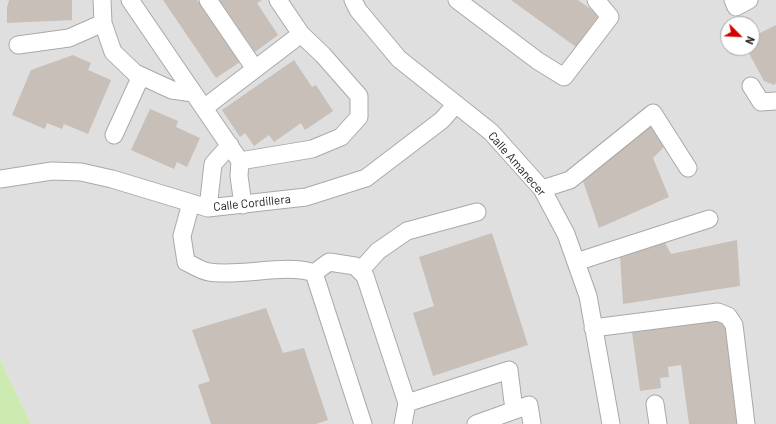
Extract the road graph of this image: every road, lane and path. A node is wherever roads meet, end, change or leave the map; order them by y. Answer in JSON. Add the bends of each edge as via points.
{"nodes":[{"id":1,"x":102,"y":0,"type":"edge"},
{"id":2,"x":130,"y":0,"type":"edge"},
{"id":3,"x":208,"y":0,"type":"edge"},
{"id":4,"x":278,"y":0,"type":"edge"},
{"id":5,"x":353,"y":0,"type":"edge"},
{"id":6,"x":457,"y":0,"type":"edge"},
{"id":7,"x":596,"y":0,"type":"edge"},
{"id":8,"x":733,"y":0,"type":"edge"},
{"id":9,"x":749,"y":0,"type":"edge"},
{"id":10,"x":103,"y":23,"type":"junction"},
{"id":11,"x":301,"y":34,"type":"junction"},
{"id":12,"x":18,"y":45,"type":"dead end"},
{"id":13,"x":255,"y":69,"type":"junction"},
{"id":14,"x":141,"y":76,"type":"junction"},
{"id":15,"x":751,"y":86,"type":"dead end"},
{"id":16,"x":193,"y":92,"type":"junction"},
{"id":17,"x":776,"y":101,"type":"edge"},
{"id":18,"x":456,"y":104,"type":"junction"},
{"id":19,"x":204,"y":108,"type":"junction"},
{"id":20,"x":114,"y":134,"type":"dead end"},
{"id":21,"x":230,"y":145,"type":"junction"},
{"id":22,"x":240,"y":162,"type":"junction"},
{"id":23,"x":688,"y":168,"type":"dead end"},
{"id":24,"x":0,"y":179,"type":"edge"},
{"id":25,"x":542,"y":189,"type":"junction"},
{"id":26,"x":191,"y":203,"type":"junction"},
{"id":27,"x":243,"y":205,"type":"junction"},
{"id":28,"x":208,"y":208,"type":"junction"},
{"id":29,"x":477,"y":212,"type":"dead end"},
{"id":30,"x":709,"y":219,"type":"dead end"},
{"id":31,"x":576,"y":262,"type":"junction"},
{"id":32,"x":360,"y":271,"type":"junction"},
{"id":33,"x":314,"y":273,"type":"junction"},
{"id":34,"x":593,"y":328,"type":"junction"},
{"id":35,"x":407,"y":402,"type":"junction"},
{"id":36,"x":655,"y":404,"type":"dead end"},
{"id":37,"x":514,"y":410,"type":"junction"},
{"id":38,"x":363,"y":424,"type":"edge"},
{"id":39,"x":402,"y":424,"type":"edge"},
{"id":40,"x":476,"y":424,"type":"edge"},
{"id":41,"x":532,"y":424,"type":"edge"},
{"id":42,"x":611,"y":424,"type":"edge"},
{"id":43,"x":658,"y":424,"type":"edge"},
{"id":44,"x":746,"y":424,"type":"edge"}],
"edges":[{"from":1,"to":10,"type":"street"},
{"from":2,"to":16,"type":"street"},
{"from":3,"to":13,"type":"street"},
{"from":4,"to":11,"type":"street"},
{"from":5,"to":18,"type":"street","name":"Calle Amanecer","via":[[358,10],[399,60]]},
{"from":6,"to":7,"type":"street","via":[[538,61],[564,77],[610,17]]},
{"from":8,"to":9,"type":"street","via":[[736,7]]},
{"from":10,"to":12,"type":"street","via":[[69,38]]},
{"from":10,"to":14,"type":"street","via":[[113,52]]},
{"from":11,"to":13,"type":"street"},
{"from":11,"to":22,"type":"street","via":[[323,54],[359,96],[359,117],[341,137],[312,149]]},
{"from":13,"to":19,"type":"street"},
{"from":14,"to":16,"type":"street","via":[[172,90]]},
{"from":14,"to":20,"type":"street"},
{"from":15,"to":17,"type":"street","via":[[761,102]]},
{"from":16,"to":19,"type":"street"},
{"from":18,"to":25,"type":"street","name":"Calle Amanecer","via":[[491,132]]},
{"from":18,"to":27,"type":"street","name":"Calle Cordillera","via":[[442,120],[366,178],[306,196]]},
{"from":19,"to":21,"type":"street"},
{"from":21,"to":22,"type":"street"},
{"from":21,"to":28,"type":"street","via":[[213,164]]},
{"from":22,"to":27,"type":"street"},
{"from":23,"to":25,"type":"street","via":[[653,113],[570,180]]},
{"from":24,"to":26,"type":"street","name":"Calle Cordillera","via":[[52,171],[81,172]]},
{"from":25,"to":31,"type":"street","name":"Calle Amanecer","via":[[566,234]]},
{"from":26,"to":28,"type":"street","name":"Calle Cordillera"},
{"from":26,"to":33,"type":"street","via":[[182,236],[186,262],[207,272],[238,274],[301,269]]},
{"from":27,"to":28,"type":"street","name":"Calle Cordillera"},
{"from":29,"to":32,"type":"street","via":[[408,231],[378,251]]},
{"from":30,"to":31,"type":"street"},
{"from":31,"to":34,"type":"street","name":"Calle Amanecer","via":[[588,296]]},
{"from":32,"to":33,"type":"street","via":[[355,266],[330,262]]},
{"from":32,"to":35,"type":"street","via":[[365,276]]},
{"from":33,"to":38,"type":"street"},
{"from":34,"to":42,"type":"street","name":"Calle Amanecer"},
{"from":34,"to":44,"type":"street","via":[[718,312],[728,316],[734,325]]},
{"from":35,"to":37,"type":"street","via":[[509,370]]},
{"from":35,"to":39,"type":"street"},
{"from":36,"to":43,"type":"street"},
{"from":37,"to":40,"type":"street"},
{"from":37,"to":41,"type":"street","via":[[529,406]]}]}
